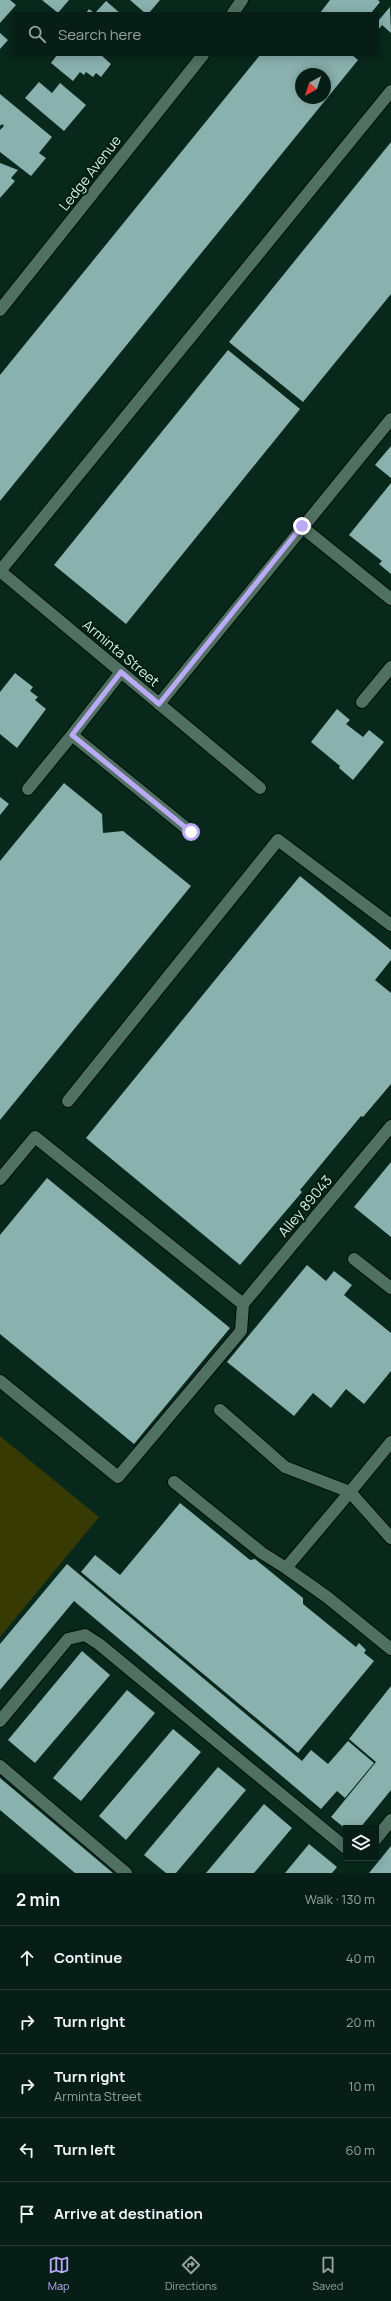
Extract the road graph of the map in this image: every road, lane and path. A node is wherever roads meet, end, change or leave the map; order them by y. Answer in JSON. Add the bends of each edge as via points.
{"nodes":[{"id":1,"x":242,"y":0,"type":"edge"},
{"id":2,"x":234,"y":12,"type":"edge"},
{"id":3,"x":202,"y":56,"type":"edge"},
{"id":4,"x":391,"y":91,"type":"edge"},
{"id":5,"x":0,"y":310,"type":"edge"},
{"id":6,"x":391,"y":419,"type":"edge"},
{"id":7,"x":302,"y":526,"type":"junction"},
{"id":8,"x":0,"y":572,"type":"edge"},
{"id":9,"x":391,"y":599,"type":"edge"},
{"id":10,"x":391,"y":668,"type":"edge"},
{"id":11,"x":121,"y":672,"type":"junction"},
{"id":12,"x":362,"y":702,"type":"dead end"},
{"id":13,"x":159,"y":704,"type":"junction"},
{"id":14,"x":72,"y":735,"type":"junction"},
{"id":15,"x":260,"y":788,"type":"dead end"},
{"id":16,"x":28,"y":789,"type":"dead end"},
{"id":17,"x":191,"y":832,"type":"dead end"},
{"id":18,"x":391,"y":924,"type":"edge"},
{"id":19,"x":68,"y":1102,"type":"dead end"},
{"id":20,"x":391,"y":1126,"type":"edge"},
{"id":21,"x":0,"y":1179,"type":"edge"},
{"id":22,"x":354,"y":1259,"type":"dead end"},
{"id":23,"x":391,"y":1288,"type":"edge"},
{"id":24,"x":242,"y":1304,"type":"junction"},
{"id":25,"x":0,"y":1381,"type":"edge"},
{"id":26,"x":220,"y":1410,"type":"dead end"},
{"id":27,"x":391,"y":1442,"type":"edge"},
{"id":28,"x":174,"y":1482,"type":"dead end"},
{"id":29,"x":350,"y":1492,"type":"junction"},
{"id":30,"x":391,"y":1538,"type":"edge"},
{"id":31,"x":286,"y":1568,"type":"junction"},
{"id":32,"x":391,"y":1649,"type":"edge"},
{"id":33,"x":0,"y":1721,"type":"edge"},
{"id":34,"x":0,"y":1766,"type":"edge"},
{"id":35,"x":391,"y":1820,"type":"edge"},
{"id":36,"x":379,"y":1835,"type":"edge"},
{"id":37,"x":343,"y":1846,"type":"edge"},
{"id":38,"x":126,"y":1873,"type":"edge"}],
"edges":[{"from":1,"to":2,"type":"street"},
{"from":3,"to":5,"type":"street","name":"Ledge Avenue"},
{"from":4,"to":8,"type":"street"},
{"from":6,"to":7,"type":"street"},
{"from":7,"to":9,"type":"street"},
{"from":7,"to":13,"type":"street"},
{"from":8,"to":11,"type":"street","name":"Arminta Street"},
{"from":10,"to":12,"type":"street"},
{"from":11,"to":13,"type":"street","name":"Arminta Street"},
{"from":11,"to":14,"type":"street"},
{"from":13,"to":15,"type":"street","name":"Arminta Street"},
{"from":14,"to":16,"type":"street"},
{"from":14,"to":17,"type":"street"},
{"from":18,"to":19,"type":"street","via":[[278,840]]},
{"from":20,"to":24,"type":"street","name":"Alley 89043"},
{"from":21,"to":24,"type":"street","via":[[35,1137]]},
{"from":22,"to":23,"type":"street"},
{"from":24,"to":25,"type":"street","via":[[241,1331],[118,1477]]},
{"from":26,"to":29,"type":"street","via":[[285,1467]]},
{"from":27,"to":29,"type":"street"},
{"from":28,"to":31,"type":"street","via":[[262,1553]]},
{"from":29,"to":30,"type":"street"},
{"from":29,"to":31,"type":"street"},
{"from":31,"to":32,"type":"street","via":[[327,1596]]},
{"from":33,"to":37,"type":"street","via":[[68,1639],[85,1635]]},
{"from":34,"to":38,"type":"street"},
{"from":35,"to":36,"type":"street"}]}
